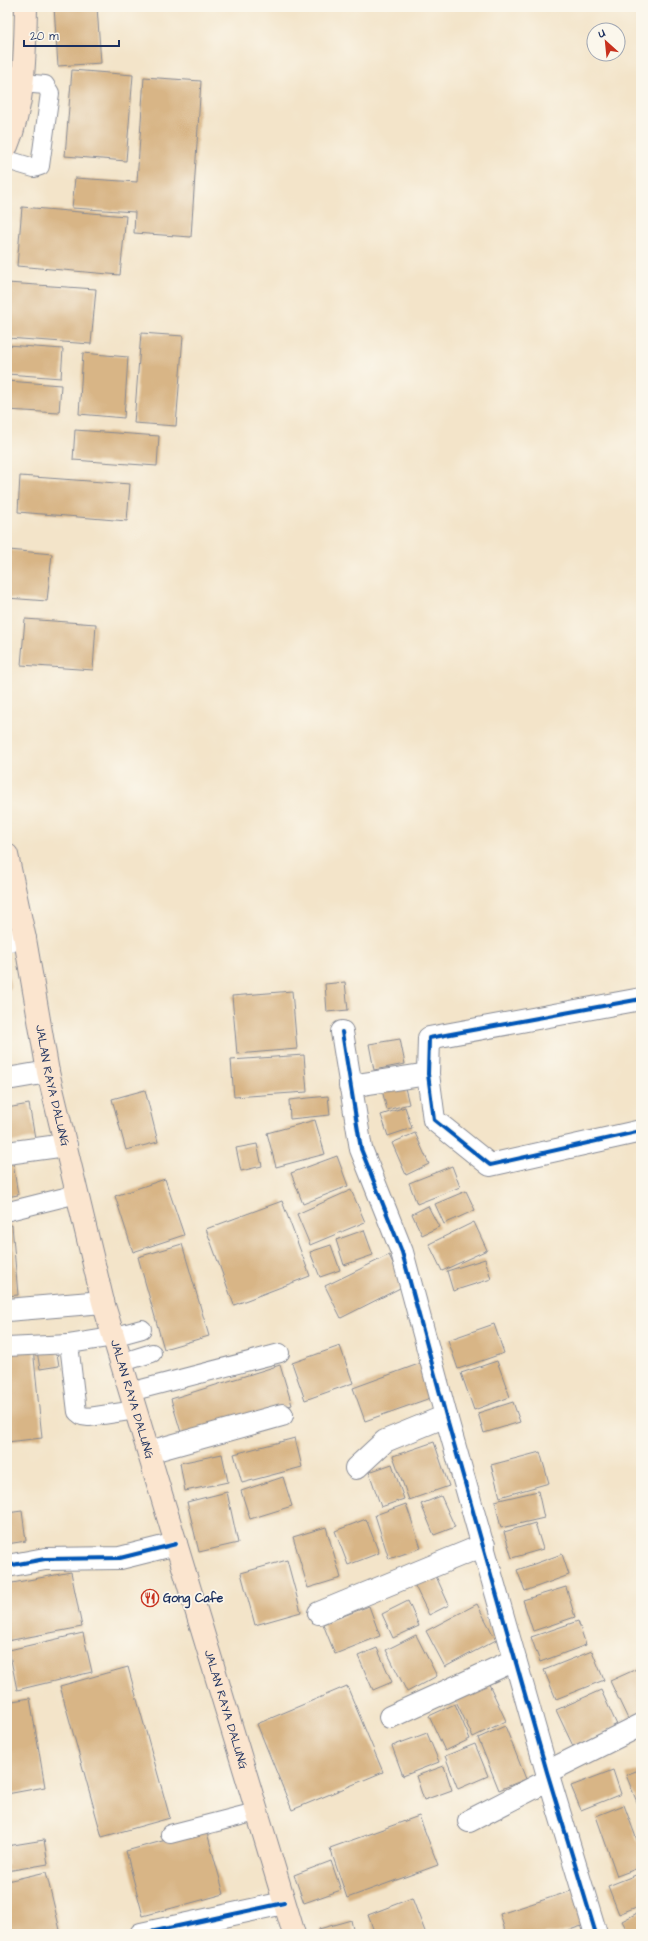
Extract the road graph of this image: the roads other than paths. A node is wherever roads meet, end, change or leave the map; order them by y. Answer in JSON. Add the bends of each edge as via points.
{"nodes":[{"id":1,"x":26,"y":7,"type":"edge"},
{"id":2,"x":22,"y":83,"type":"junction"},
{"id":3,"x":7,"y":146,"type":"edge"},
{"id":4,"x":7,"y":160,"type":"edge"},
{"id":5,"x":7,"y":855,"type":"edge"},
{"id":6,"x":11,"y":890,"type":"edge"},
{"id":7,"x":16,"y":939,"type":"edge"},
{"id":8,"x":641,"y":999,"type":"edge"},
{"id":9,"x":342,"y":1032,"type":"dead end"},
{"id":10,"x":48,"y":1072,"type":"junction"},
{"id":11,"x":428,"y":1074,"type":"junction"},
{"id":12,"x":7,"y":1078,"type":"edge"},
{"id":13,"x":350,"y":1086,"type":"junction"},
{"id":14,"x":641,"y":1131,"type":"edge"},
{"id":15,"x":66,"y":1145,"type":"junction"},
{"id":16,"x":7,"y":1153,"type":"edge"},
{"id":17,"x":77,"y":1194,"type":"junction"},
{"id":18,"x":9,"y":1211,"type":"dead end"},
{"id":19,"x":103,"y":1302,"type":"junction"},
{"id":20,"x":7,"y":1310,"type":"edge"},
{"id":21,"x":142,"y":1329,"type":"dead end"},
{"id":22,"x":113,"y":1338,"type":"junction"},
{"id":23,"x":69,"y":1344,"type":"junction"},
{"id":24,"x":7,"y":1347,"type":"edge"},
{"id":25,"x":152,"y":1353,"type":"dead end"},
{"id":26,"x":280,"y":1353,"type":"dead end"},
{"id":27,"x":120,"y":1363,"type":"junction"},
{"id":28,"x":133,"y":1401,"type":"junction"},
{"id":29,"x":282,"y":1415,"type":"dead end"},
{"id":30,"x":446,"y":1416,"type":"junction"},
{"id":31,"x":149,"y":1452,"type":"junction"},
{"id":32,"x":356,"y":1468,"type":"dead end"},
{"id":33,"x":176,"y":1544,"type":"junction"},
{"id":34,"x":484,"y":1545,"type":"junction"},
{"id":35,"x":7,"y":1566,"type":"edge"},
{"id":36,"x":319,"y":1613,"type":"dead end"},
{"id":37,"x":515,"y":1660,"type":"junction"},
{"id":38,"x":390,"y":1716,"type":"dead end"},
{"id":39,"x":641,"y":1725,"type":"edge"},
{"id":40,"x":548,"y":1776,"type":"junction"},
{"id":41,"x":256,"y":1812,"type":"junction"},
{"id":42,"x":469,"y":1822,"type":"dead end"},
{"id":43,"x":170,"y":1834,"type":"dead end"},
{"id":44,"x":284,"y":1903,"type":"junction"},
{"id":45,"x":141,"y":1934,"type":"edge"},
{"id":46,"x":294,"y":1934,"type":"edge"},
{"id":47,"x":596,"y":1934,"type":"edge"}],
"edges":[{"from":1,"to":2,"type":"main road"},
{"from":2,"to":3,"type":"main road","via":[[14,130]]},
{"from":2,"to":4,"type":"lane","via":[[45,85],[50,93],[40,166],[34,168]]},
{"from":5,"to":6,"type":"main road","name":"JALAN RAYA DALUNG"},
{"from":6,"to":7,"type":"main road","name":"JALAN RAYA DALUNG"},
{"from":7,"to":10,"type":"main road","name":"JALAN RAYA DALUNG"},
{"from":8,"to":11,"type":"street","via":[[428,1038]]},
{"from":9,"to":13,"type":"street"},
{"from":10,"to":12,"type":"street"},
{"from":10,"to":15,"type":"main road","name":"JALAN RAYA DALUNG"},
{"from":11,"to":13,"type":"street"},
{"from":11,"to":14,"type":"street","via":[[434,1120],[490,1165]]},
{"from":13,"to":30,"type":"street","via":[[361,1149],[402,1252]]},
{"from":15,"to":16,"type":"street"},
{"from":15,"to":17,"type":"main road","name":"JALAN RAYA DALUNG"},
{"from":17,"to":18,"type":"lane","via":[[48,1199]]},
{"from":17,"to":19,"type":"main road","name":"JALAN RAYA DALUNG"},
{"from":19,"to":20,"type":"street"},
{"from":19,"to":22,"type":"main road","name":"JALAN RAYA DALUNG"},
{"from":21,"to":22,"type":"lane"},
{"from":22,"to":23,"type":"lane"},
{"from":22,"to":27,"type":"main road","name":"JALAN RAYA DALUNG"},
{"from":23,"to":24,"type":"lane"},
{"from":23,"to":28,"type":"lane","via":[[78,1412],[82,1416],[89,1417]]},
{"from":25,"to":27,"type":"lane"},
{"from":26,"to":28,"type":"lane"},
{"from":27,"to":28,"type":"main road","name":"JALAN RAYA DALUNG"},
{"from":28,"to":31,"type":"main road","name":"JALAN RAYA DALUNG"},
{"from":29,"to":31,"type":"street"},
{"from":30,"to":32,"type":"street","via":[[385,1441]]},
{"from":30,"to":34,"type":"street"},
{"from":31,"to":33,"type":"main road","name":"JALAN RAYA DALUNG"},
{"from":33,"to":35,"type":"street","via":[[120,1558],[45,1559]]},
{"from":33,"to":41,"type":"main road","name":"JALAN RAYA DALUNG"},
{"from":34,"to":36,"type":"street"},
{"from":34,"to":37,"type":"street"},
{"from":37,"to":38,"type":"street"},
{"from":37,"to":40,"type":"street"},
{"from":39,"to":40,"type":"street"},
{"from":40,"to":42,"type":"street"},
{"from":40,"to":47,"type":"street"},
{"from":41,"to":43,"type":"lane"},
{"from":41,"to":44,"type":"main road","name":"JALAN RAYA DALUNG"},
{"from":44,"to":45,"type":"street"},
{"from":44,"to":46,"type":"main road","name":"JALAN RAYA DALUNG"}]}
